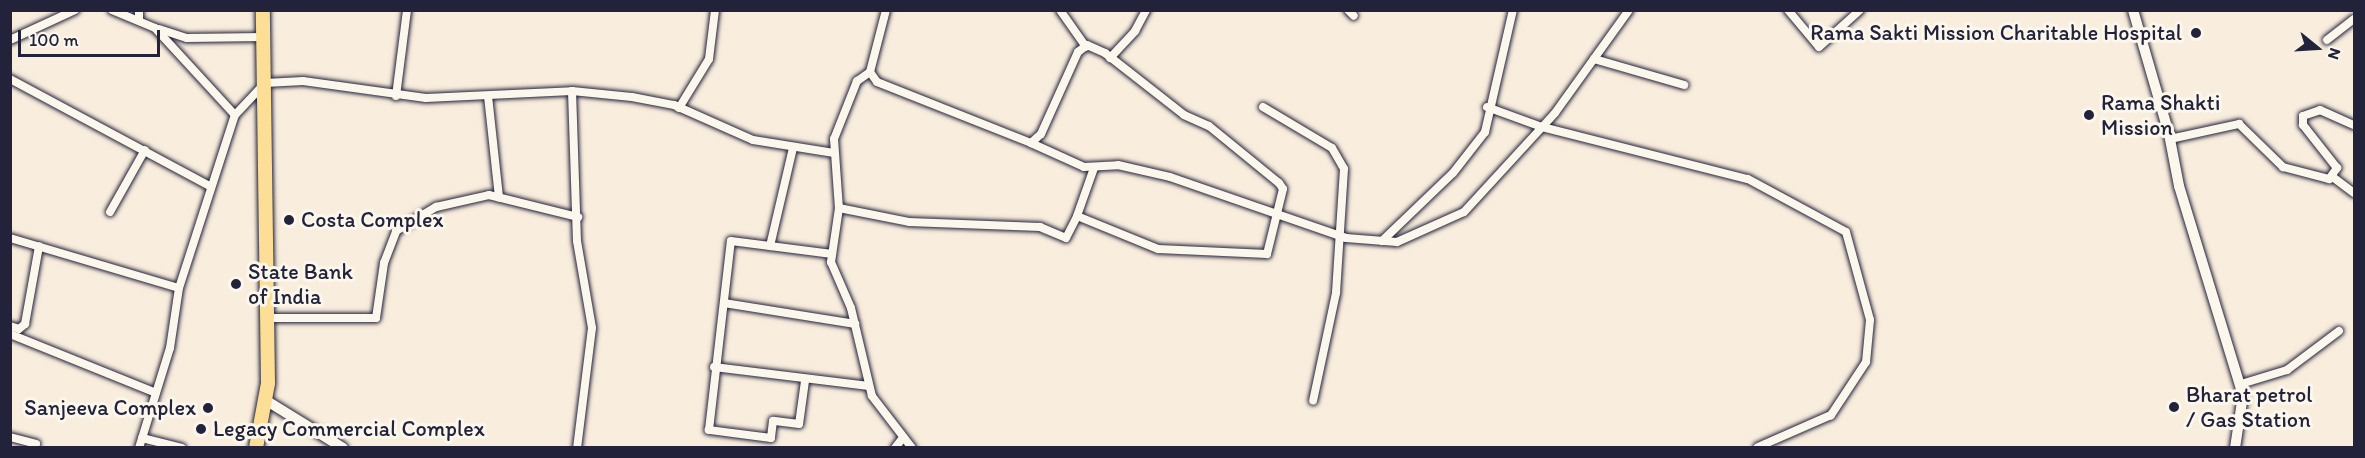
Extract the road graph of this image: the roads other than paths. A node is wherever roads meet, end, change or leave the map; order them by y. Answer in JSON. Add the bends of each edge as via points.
{"nodes":[{"id":1,"x":75,"y":10,"type":"edge"},
{"id":2,"x":112,"y":10,"type":"edge"},
{"id":3,"x":139,"y":10,"type":"edge"},
{"id":4,"x":263,"y":10,"type":"edge"},
{"id":5,"x":407,"y":10,"type":"edge"},
{"id":6,"x":715,"y":10,"type":"edge"},
{"id":7,"x":886,"y":10,"type":"edge"},
{"id":8,"x":1060,"y":10,"type":"edge"},
{"id":9,"x":1146,"y":10,"type":"edge"},
{"id":10,"x":1513,"y":10,"type":"edge"},
{"id":11,"x":1629,"y":10,"type":"edge"},
{"id":12,"x":1788,"y":10,"type":"edge"},
{"id":13,"x":1860,"y":10,"type":"edge"},
{"id":14,"x":2133,"y":10,"type":"edge"},
{"id":15,"x":2355,"y":19,"type":"edge"},
{"id":16,"x":139,"y":20,"type":"junction"},
{"id":17,"x":154,"y":28,"type":"junction"},
{"id":18,"x":264,"y":37,"type":"junction"},
{"id":19,"x":10,"y":40,"type":"edge"},
{"id":20,"x":2327,"y":40,"type":"dead end"},
{"id":21,"x":1086,"y":47,"type":"junction"},
{"id":22,"x":1110,"y":58,"type":"junction"},
{"id":23,"x":1594,"y":59,"type":"junction"},
{"id":24,"x":870,"y":72,"type":"junction"},
{"id":25,"x":10,"y":79,"type":"edge"},
{"id":26,"x":265,"y":83,"type":"junction"},
{"id":27,"x":1684,"y":85,"type":"dead end"},
{"id":28,"x":572,"y":91,"type":"junction"},
{"id":29,"x":396,"y":96,"type":"junction"},
{"id":30,"x":488,"y":96,"type":"junction"},
{"id":31,"x":1263,"y":107,"type":"dead end"},
{"id":32,"x":1487,"y":107,"type":"junction"},
{"id":33,"x":679,"y":108,"type":"junction"},
{"id":34,"x":235,"y":115,"type":"junction"},
{"id":35,"x":2355,"y":125,"type":"edge"},
{"id":36,"x":1542,"y":127,"type":"junction"},
{"id":37,"x":2170,"y":139,"type":"junction"},
{"id":38,"x":1031,"y":143,"type":"junction"},
{"id":39,"x":793,"y":148,"type":"junction"},
{"id":40,"x":145,"y":150,"type":"junction"},
{"id":41,"x":834,"y":153,"type":"junction"},
{"id":42,"x":1094,"y":168,"type":"junction"},
{"id":43,"x":2334,"y":178,"type":"junction"},
{"id":44,"x":211,"y":187,"type":"junction"},
{"id":45,"x":2355,"y":193,"type":"edge"},
{"id":46,"x":500,"y":196,"type":"junction"},
{"id":47,"x":839,"y":208,"type":"junction"},
{"id":48,"x":110,"y":212,"type":"dead end"},
{"id":49,"x":1077,"y":216,"type":"junction"},
{"id":50,"x":578,"y":217,"type":"junction"},
{"id":51,"x":1278,"y":218,"type":"junction"},
{"id":52,"x":1337,"y":236,"type":"junction"},
{"id":53,"x":10,"y":238,"type":"edge"},
{"id":54,"x":1382,"y":241,"type":"junction"},
{"id":55,"x":39,"y":246,"type":"junction"},
{"id":56,"x":770,"y":246,"type":"junction"},
{"id":57,"x":832,"y":254,"type":"junction"},
{"id":58,"x":179,"y":288,"type":"junction"},
{"id":59,"x":724,"y":303,"type":"junction"},
{"id":60,"x":268,"y":318,"type":"junction"},
{"id":61,"x":855,"y":324,"type":"junction"},
{"id":62,"x":10,"y":326,"type":"edge"},
{"id":63,"x":2339,"y":331,"type":"dead end"},
{"id":64,"x":10,"y":334,"type":"edge"},
{"id":65,"x":714,"y":367,"type":"junction"},
{"id":66,"x":805,"y":381,"type":"junction"},
{"id":67,"x":2241,"y":384,"type":"junction"},
{"id":68,"x":869,"y":386,"type":"junction"},
{"id":69,"x":156,"y":393,"type":"junction"},
{"id":70,"x":267,"y":401,"type":"junction"},
{"id":71,"x":1313,"y":401,"type":"dead end"},
{"id":72,"x":10,"y":437,"type":"edge"},
{"id":73,"x":142,"y":438,"type":"junction"},
{"id":74,"x":902,"y":439,"type":"junction"},
{"id":75,"x":36,"y":444,"type":"dead end"},
{"id":76,"x":139,"y":447,"type":"edge"},
{"id":77,"x":182,"y":447,"type":"edge"},
{"id":78,"x":256,"y":447,"type":"edge"},
{"id":79,"x":343,"y":447,"type":"edge"},
{"id":80,"x":577,"y":447,"type":"edge"},
{"id":81,"x":895,"y":447,"type":"edge"},
{"id":82,"x":912,"y":447,"type":"edge"},
{"id":83,"x":1758,"y":447,"type":"edge"},
{"id":84,"x":2235,"y":447,"type":"edge"}],
"edges":[{"from":1,"to":19,"type":"street"},
{"from":2,"to":16,"type":"street"},
{"from":3,"to":16,"type":"street"},
{"from":4,"to":18,"type":"highway"},
{"from":5,"to":29,"type":"street"},
{"from":6,"to":33,"type":"street","via":[[709,59]]},
{"from":7,"to":24,"type":"street"},
{"from":8,"to":21,"type":"street"},
{"from":9,"to":22,"type":"street","via":[[1136,32]]},
{"from":10,"to":32,"type":"street"},
{"from":11,"to":23,"type":"street"},
{"from":12,"to":13,"type":"street","via":[[1819,46]]},
{"from":14,"to":37,"type":"street"},
{"from":15,"to":20,"type":"street"},
{"from":16,"to":17,"type":"street"},
{"from":17,"to":18,"type":"street","via":[[187,38]]},
{"from":17,"to":34,"type":"street"},
{"from":18,"to":26,"type":"highway"},
{"from":21,"to":22,"type":"street"},
{"from":21,"to":38,"type":"street","via":[[1077,52],[1041,134]]},
{"from":22,"to":51,"type":"street","via":[[1184,115],[1209,126],[1279,183]]},
{"from":23,"to":27,"type":"street"},
{"from":23,"to":36,"type":"street"},
{"from":24,"to":38,"type":"street","via":[[898,94]]},
{"from":24,"to":41,"type":"street","via":[[857,81],[838,125]]},
{"from":25,"to":40,"type":"street"},
{"from":26,"to":29,"type":"street","via":[[303,81]]},
{"from":26,"to":34,"type":"street"},
{"from":26,"to":60,"type":"highway"},
{"from":28,"to":30,"type":"street"},
{"from":28,"to":33,"type":"street"},
{"from":28,"to":50,"type":"street"},
{"from":29,"to":30,"type":"street"},
{"from":30,"to":46,"type":"street"},
{"from":31,"to":52,"type":"street","via":[[1332,148],[1344,169]]},
{"from":32,"to":36,"type":"street"},
{"from":32,"to":54,"type":"street","via":[[1485,132],[1453,173]]},
{"from":33,"to":39,"type":"street","via":[[743,137]]},
{"from":34,"to":44,"type":"street"},
{"from":35,"to":43,"type":"street","via":[[2320,110],[2302,116],[2302,125],[2335,162]]},
{"from":36,"to":54,"type":"street","via":[[1464,212],[1431,230]]},
{"from":36,"to":83,"type":"street","via":[[1748,179],[1846,232],[1870,320],[1866,362],[1831,415]]},
{"from":37,"to":43,"type":"street","via":[[2239,124],[2283,167]]},
{"from":37,"to":67,"type":"street","via":[[2179,186]]},
{"from":38,"to":42,"type":"street"},
{"from":39,"to":41,"type":"street"},
{"from":39,"to":56,"type":"street"},
{"from":40,"to":44,"type":"street"},
{"from":40,"to":48,"type":"street"},
{"from":41,"to":47,"type":"street"},
{"from":42,"to":49,"type":"street"},
{"from":42,"to":51,"type":"street","via":[[1118,165],[1170,177]]},
{"from":43,"to":45,"type":"street"},
{"from":44,"to":58,"type":"street"},
{"from":46,"to":50,"type":"street"},
{"from":46,"to":60,"type":"street","via":[[436,207],[396,231],[384,263],[376,318]]},
{"from":47,"to":49,"type":"street","via":[[901,221],[1040,227],[1066,238]]},
{"from":47,"to":57,"type":"street"},
{"from":49,"to":51,"type":"street","via":[[1158,249],[1244,254],[1267,254]]},
{"from":50,"to":80,"type":"street","via":[[591,328]]},
{"from":51,"to":52,"type":"street"},
{"from":52,"to":54,"type":"street"},
{"from":52,"to":71,"type":"street","via":[[1336,293]]},
{"from":53,"to":55,"type":"street"},
{"from":55,"to":58,"type":"street"},
{"from":55,"to":62,"type":"street","via":[[23,328]]},
{"from":56,"to":57,"type":"street"},
{"from":56,"to":59,"type":"street","via":[[731,241]]},
{"from":57,"to":61,"type":"street","via":[[835,280]]},
{"from":58,"to":69,"type":"street"},
{"from":59,"to":61,"type":"street"},
{"from":59,"to":65,"type":"street"},
{"from":60,"to":70,"type":"highway"},
{"from":61,"to":68,"type":"street"},
{"from":63,"to":67,"type":"street","via":[[2287,370]]},
{"from":64,"to":69,"type":"street"},
{"from":65,"to":66,"type":"street"},
{"from":65,"to":66,"type":"street","via":[[709,430],[738,435],[771,438],[773,422],[799,424]]},
{"from":66,"to":68,"type":"street"},
{"from":67,"to":84,"type":"street"},
{"from":68,"to":74,"type":"street"},
{"from":69,"to":73,"type":"street"},
{"from":70,"to":78,"type":"highway"},
{"from":70,"to":79,"type":"street"},
{"from":72,"to":75,"type":"street"},
{"from":73,"to":76,"type":"street"},
{"from":73,"to":77,"type":"street"},
{"from":74,"to":81,"type":"street"},
{"from":74,"to":82,"type":"street"}]}
